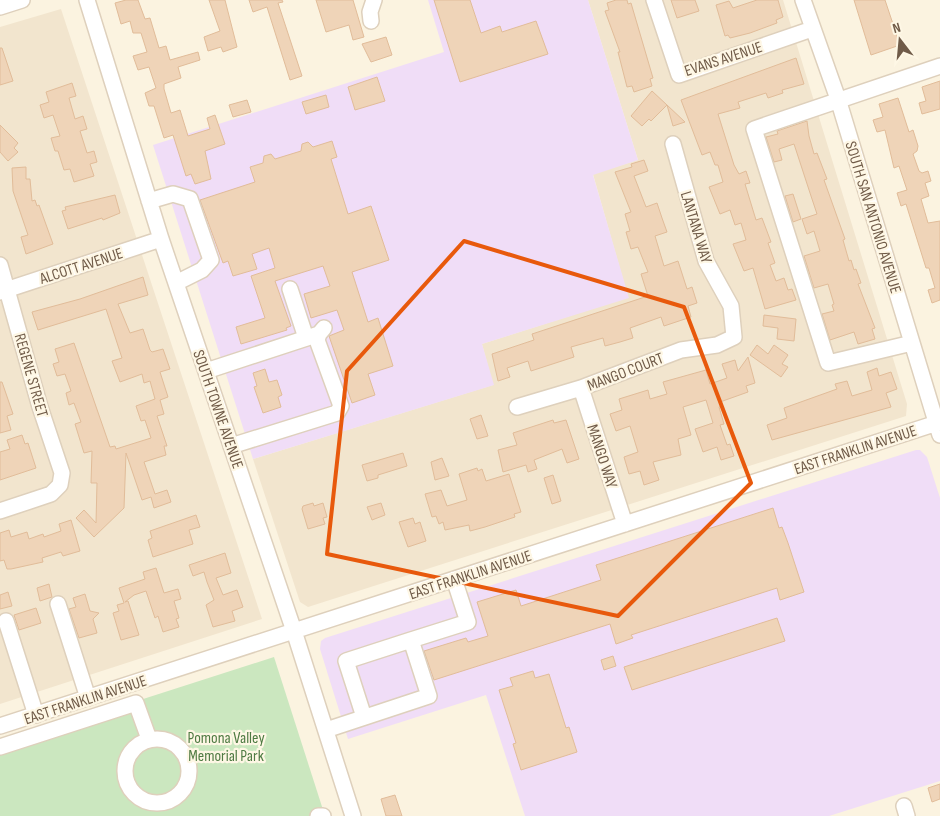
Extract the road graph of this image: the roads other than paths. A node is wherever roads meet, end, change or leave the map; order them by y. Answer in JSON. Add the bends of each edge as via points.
{"nodes":[{"id":1,"x":22,"y":0,"type":"edge"},
{"id":2,"x":87,"y":0,"type":"edge"},
{"id":3,"x":374,"y":0,"type":"edge"},
{"id":4,"x":654,"y":0,"type":"edge"},
{"id":5,"x":803,"y":0,"type":"edge"},
{"id":6,"x":0,"y":7,"type":"edge"},
{"id":7,"x":371,"y":21,"type":"dead end"},
{"id":8,"x":812,"y":29,"type":"junction"},
{"id":9,"x":940,"y":66,"type":"edge"},
{"id":10,"x":838,"y":99,"type":"junction"},
{"id":11,"x":673,"y":144,"type":"dead end"},
{"id":12,"x":149,"y":201,"type":"junction"},
{"id":13,"x":161,"y":239,"type":"junction"},
{"id":14,"x":0,"y":266,"type":"edge"},
{"id":15,"x":176,"y":283,"type":"junction"},
{"id":16,"x":290,"y":289,"type":"dead end"},
{"id":17,"x":4,"y":291,"type":"edge"},
{"id":18,"x":316,"y":333,"type":"junction"},
{"id":19,"x":734,"y":337,"type":"joint"},
{"id":20,"x":912,"y":342,"type":"junction"},
{"id":21,"x":206,"y":371,"type":"junction"},
{"id":22,"x":581,"y":388,"type":"junction"},
{"id":23,"x":516,"y":407,"type":"dead end"},
{"id":24,"x":939,"y":426,"type":"edge"},
{"id":25,"x":231,"y":446,"type":"junction"},
{"id":26,"x":0,"y":511,"type":"edge"},
{"id":27,"x":625,"y":524,"type":"junction"},
{"id":28,"x":454,"y":579,"type":"junction"},
{"id":29,"x":58,"y":604,"type":"dead end"},
{"id":30,"x":6,"y":620,"type":"dead end"},
{"id":31,"x":294,"y":631,"type":"junction"},
{"id":32,"x":412,"y":640,"type":"junction"},
{"id":33,"x":88,"y":698,"type":"junction"},
{"id":34,"x":36,"y":715,"type":"junction"},
{"id":35,"x":364,"y":717,"type":"junction"},
{"id":36,"x":0,"y":726,"type":"edge"},
{"id":37,"x":326,"y":730,"type":"junction"},
{"id":38,"x":149,"y":739,"type":"junction"},
{"id":39,"x":0,"y":748,"type":"edge"},
{"id":40,"x":172,"y":809,"type":"edge"},
{"id":41,"x":318,"y":816,"type":"edge"},
{"id":42,"x":323,"y":816,"type":"edge"},
{"id":43,"x":354,"y":816,"type":"edge"}],
"edges":[{"from":1,"to":6,"type":"street"},
{"from":2,"to":12,"type":"street","name":"SOUTH TOWNE AVENUE"},
{"from":3,"to":7,"type":"street"},
{"from":4,"to":8,"type":"street","name":"EVANS AVENUE","via":[[679,75]]},
{"from":5,"to":8,"type":"street","name":"SOUTH SAN ANTONIO AVENUE"},
{"from":8,"to":10,"type":"street","name":"SOUTH SAN ANTONIO AVENUE"},
{"from":9,"to":10,"type":"street"},
{"from":10,"to":20,"type":"street","name":"SOUTH SAN ANTONIO AVENUE"},
{"from":10,"to":20,"type":"street","via":[[754,129],[828,363]]},
{"from":11,"to":19,"type":"street","name":"LANTANA WAY","via":[[706,261],[732,306]]},
{"from":12,"to":13,"type":"street","name":"SOUTH TOWNE AVENUE"},
{"from":12,"to":15,"type":"street","via":[[173,194],[190,199],[203,235],[211,260],[202,270]]},
{"from":13,"to":15,"type":"street","name":"SOUTH TOWNE AVENUE"},
{"from":13,"to":17,"type":"street","name":"ALCOTT AVENUE"},
{"from":14,"to":17,"type":"street","name":"REGENE STREET"},
{"from":15,"to":21,"type":"street","name":"SOUTH TOWNE AVENUE"},
{"from":16,"to":18,"type":"street"},
{"from":17,"to":26,"type":"street","name":"REGENE STREET","via":[[62,473],[60,485],[51,494]]},
{"from":18,"to":21,"type":"street"},
{"from":18,"to":25,"type":"street","via":[[341,406],[337,414]]},
{"from":19,"to":22,"type":"street","name":"MANGO COURT","via":[[717,345],[681,350]]},
{"from":20,"to":24,"type":"street","name":"SOUTH SAN ANTONIO AVENUE"},
{"from":21,"to":25,"type":"street","name":"SOUTH TOWNE AVENUE"},
{"from":22,"to":23,"type":"street","name":"MANGO COURT"},
{"from":22,"to":27,"type":"street","name":"MANGO WAY"},
{"from":24,"to":27,"type":"street","name":"EAST FRANKLIN AVENUE"},
{"from":25,"to":31,"type":"street","name":"SOUTH TOWNE AVENUE"},
{"from":27,"to":28,"type":"street","name":"EAST FRANKLIN AVENUE"},
{"from":28,"to":31,"type":"street","name":"EAST FRANKLIN AVENUE"},
{"from":28,"to":32,"type":"street","via":[[468,622]]},
{"from":29,"to":33,"type":"street"},
{"from":30,"to":34,"type":"street"},
{"from":31,"to":33,"type":"street","name":"EAST FRANKLIN AVENUE"},
{"from":31,"to":37,"type":"street","name":"SOUTH TOWNE AVENUE"},
{"from":32,"to":35,"type":"street","via":[[429,696]]},
{"from":32,"to":35,"type":"street","via":[[346,661]]},
{"from":33,"to":34,"type":"street","name":"EAST FRANKLIN AVENUE"},
{"from":34,"to":36,"type":"street","name":"EAST FRANKLIN AVENUE"},
{"from":35,"to":37,"type":"street"},
{"from":37,"to":43,"type":"street","name":"SOUTH TOWNE AVENUE"},
{"from":38,"to":39,"type":"street","via":[[136,703]]},
{"from":38,"to":40,"type":"street","via":[[166,739],[186,754],[189,780]]},
{"from":38,"to":40,"type":"street","via":[[135,747],[126,760],[124,774],[130,790],[143,801]]},
{"from":41,"to":42,"type":"street"}]}
